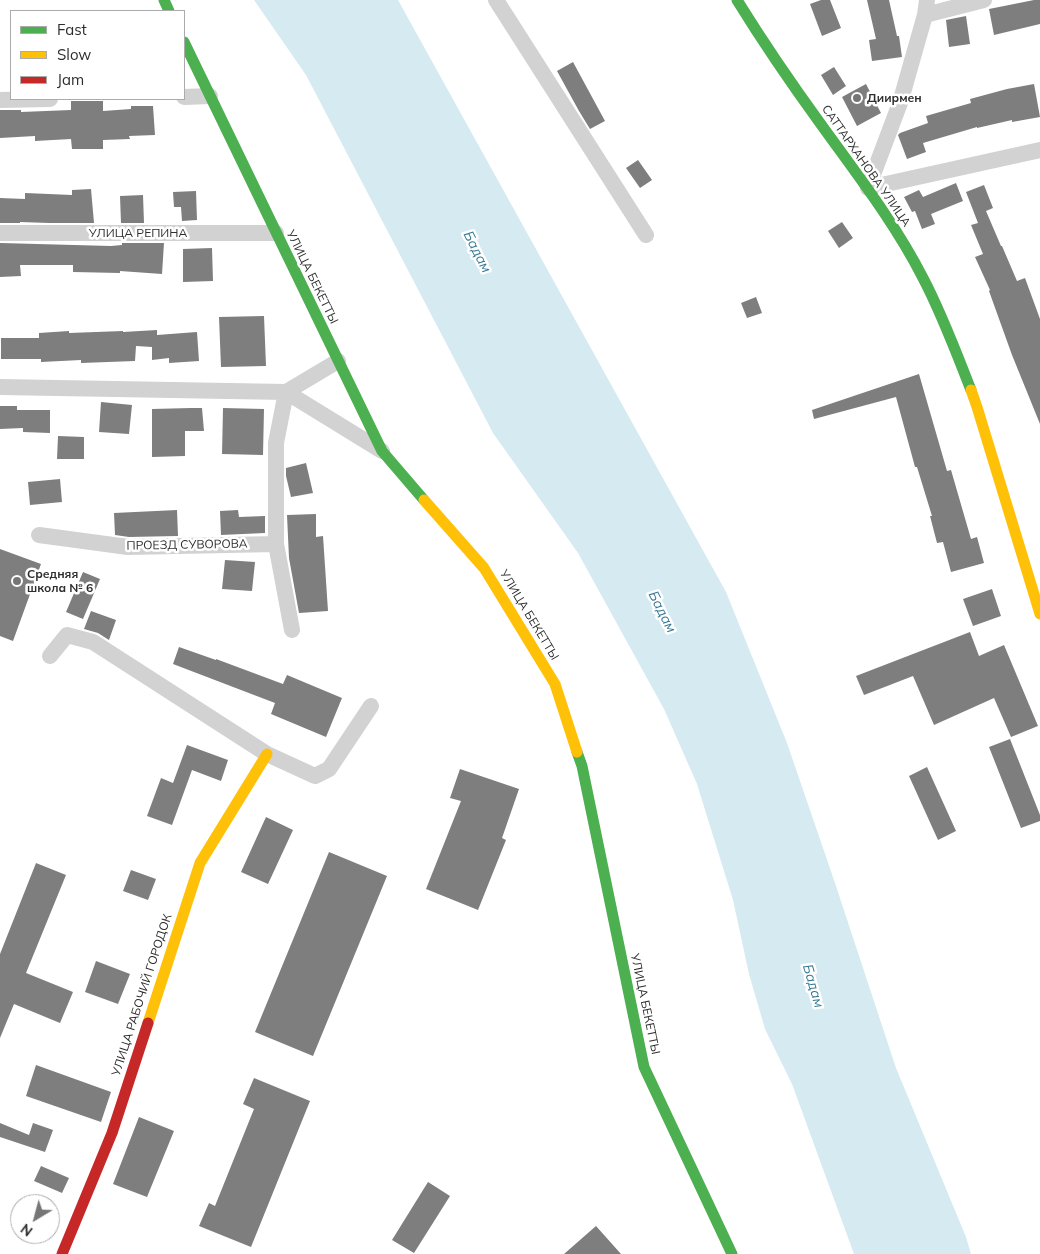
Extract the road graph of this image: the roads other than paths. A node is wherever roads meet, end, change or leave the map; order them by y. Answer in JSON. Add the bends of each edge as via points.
{"nodes":[{"id":1,"x":496,"y":0,"type":"edge"},
{"id":2,"x":738,"y":0,"type":"edge"},
{"id":3,"x":984,"y":0,"type":"edge"},
{"id":4,"x":926,"y":8,"type":"edge"},
{"id":5,"x":185,"y":44,"type":"edge"},
{"id":6,"x":210,"y":96,"type":"junction"},
{"id":7,"x":185,"y":97,"type":"edge"},
{"id":8,"x":1040,"y":150,"type":"edge"},
{"id":9,"x":868,"y":188,"type":"junction"},
{"id":10,"x":0,"y":233,"type":"edge"},
{"id":11,"x":276,"y":234,"type":"junction"},
{"id":12,"x":646,"y":235,"type":"dead end"},
{"id":13,"x":338,"y":361,"type":"junction"},
{"id":14,"x":0,"y":386,"type":"edge"},
{"id":15,"x":286,"y":392,"type":"junction"},
{"id":16,"x":382,"y":451,"type":"junction"},
{"id":17,"x":39,"y":535,"type":"dead end"},
{"id":18,"x":276,"y":544,"type":"junction"},
{"id":19,"x":1040,"y":614,"type":"edge"},
{"id":20,"x":292,"y":630,"type":"dead end"},
{"id":21,"x":50,"y":656,"type":"dead end"},
{"id":22,"x":371,"y":706,"type":"dead end"},
{"id":23,"x":267,"y":754,"type":"junction"},
{"id":24,"x":62,"y":1254,"type":"edge"},
{"id":25,"x":732,"y":1254,"type":"edge"}],
"edges":[{"from":1,"to":12,"type":"street"},
{"from":2,"to":9,"type":"street","name":"САТТАРХАНОВА УЛИЦА","via":[[769,51]]},
{"from":3,"to":4,"type":"street"},
{"from":4,"to":9,"type":"street","via":[[900,104]]},
{"from":5,"to":6,"type":"street","name":"УЛИЦА БЕКЕТТЫ"},
{"from":6,"to":7,"type":"street"},
{"from":6,"to":11,"type":"street","name":"УЛИЦА БЕКЕТТЫ"},
{"from":8,"to":9,"type":"street"},
{"from":9,"to":19,"type":"street","name":"САТТАРХАНОВА УЛИЦА","via":[[922,277],[949,332],[977,406]]},
{"from":10,"to":11,"type":"street","name":"УЛИЦА РЕПИНА"},
{"from":11,"to":13,"type":"street","name":"УЛИЦА БЕКЕТТЫ"},
{"from":13,"to":15,"type":"street"},
{"from":13,"to":16,"type":"street","name":"УЛИЦА БЕКЕТТЫ"},
{"from":14,"to":15,"type":"street"},
{"from":15,"to":16,"type":"street"},
{"from":15,"to":18,"type":"street","via":[[276,443]]},
{"from":16,"to":25,"type":"street","name":"УЛИЦА БЕКЕТТЫ","via":[[484,568],[555,684],[582,766],[644,1066]]},
{"from":17,"to":18,"type":"street","name":"ПРОЕЗД СУВОРОВА","via":[[128,547]]},
{"from":18,"to":20,"type":"street"},
{"from":21,"to":23,"type":"street","via":[[67,635],[93,642]]},
{"from":22,"to":23,"type":"street","via":[[329,769],[315,776]]},
{"from":23,"to":24,"type":"street","name":"УЛИЦА РАБОЧИЙ ГОРОДОК","via":[[200,863],[112,1132]]}]}
